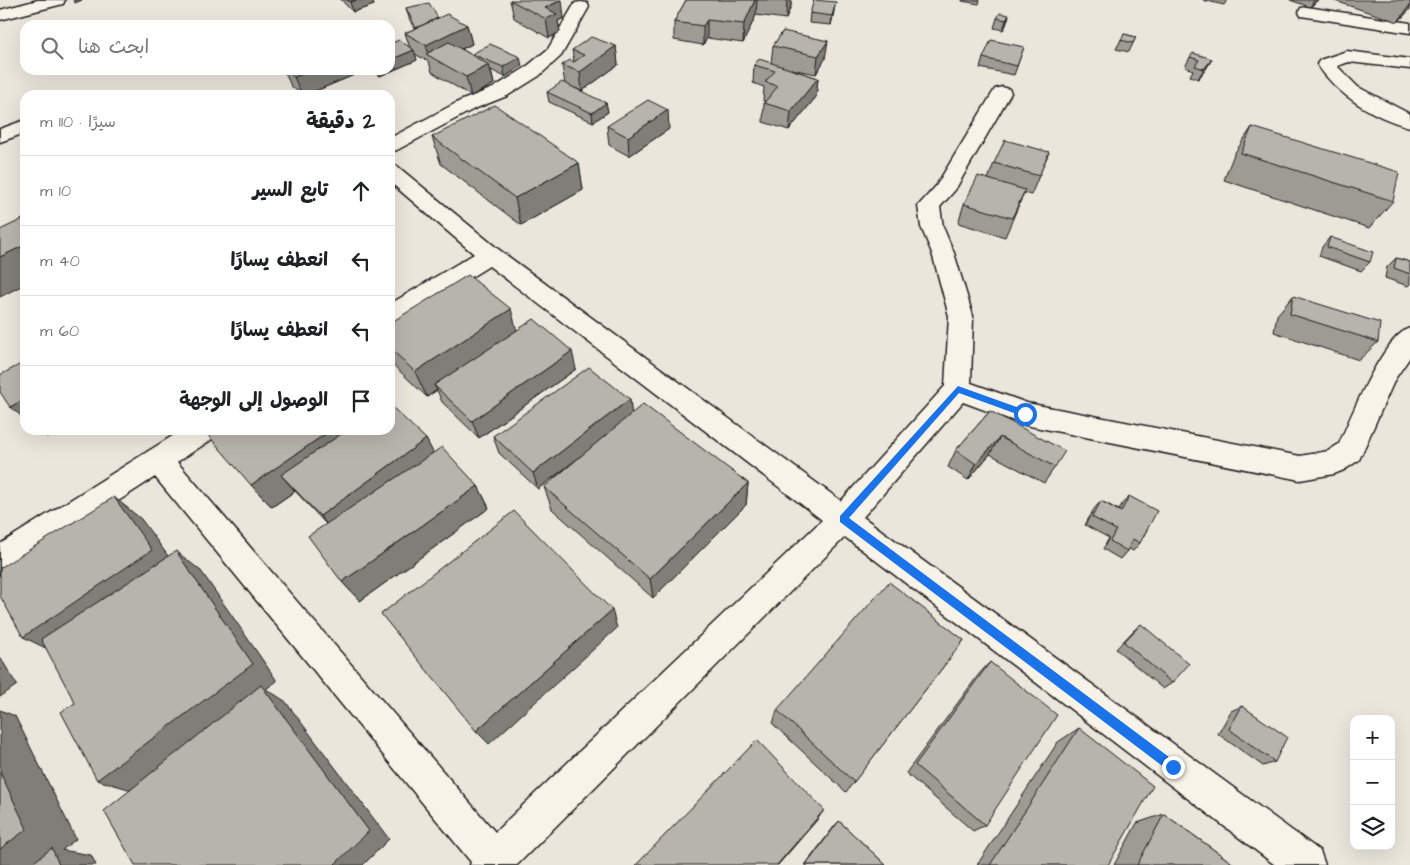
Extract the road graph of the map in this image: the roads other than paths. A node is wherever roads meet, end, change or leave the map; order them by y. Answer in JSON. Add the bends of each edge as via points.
{"nodes":[{"id":1,"x":58,"y":0,"type":"edge"},
{"id":2,"x":581,"y":7,"type":"dead end"},
{"id":3,"x":1306,"y":12,"type":"dead end"},
{"id":4,"x":0,"y":15,"type":"edge"},
{"id":5,"x":1410,"y":28,"type":"edge"},
{"id":6,"x":1410,"y":64,"type":"edge"},
{"id":7,"x":1002,"y":93,"type":"dead end"},
{"id":8,"x":1410,"y":122,"type":"edge"},
{"id":9,"x":20,"y":128,"type":"edge"},
{"id":10,"x":0,"y":136,"type":"edge"},
{"id":11,"x":395,"y":143,"type":"edge"},
{"id":12,"x":395,"y":175,"type":"edge"},
{"id":13,"x":490,"y":255,"type":"junction"},
{"id":14,"x":395,"y":313,"type":"edge"},
{"id":15,"x":1410,"y":338,"type":"edge"},
{"id":16,"x":958,"y":389,"type":"junction"},
{"id":17,"x":196,"y":435,"type":"edge"},
{"id":18,"x":157,"y":459,"type":"junction"},
{"id":19,"x":843,"y":519,"type":"junction"},
{"id":20,"x":0,"y":561,"type":"edge"},
{"id":21,"x":494,"y":863,"type":"edge"},
{"id":22,"x":1306,"y":865,"type":"edge"}],
"edges":[{"from":1,"to":4,"type":"street"},
{"from":2,"to":11,"type":"street","via":[[555,52],[532,72],[500,92],[467,105]]},
{"from":3,"to":5,"type":"street"},
{"from":6,"to":8,"type":"street","via":[[1347,56],[1326,64],[1332,75],[1351,90]]},
{"from":7,"to":16,"type":"street","via":[[944,190],[929,206],[932,227],[961,316]]},
{"from":9,"to":10,"type":"street"},
{"from":12,"to":13,"type":"street"},
{"from":13,"to":14,"type":"street"},
{"from":13,"to":19,"type":"street"},
{"from":15,"to":16,"type":"street","via":[[1384,375],[1349,452],[1334,462],[1300,468],[1025,414]]},
{"from":16,"to":19,"type":"street"},
{"from":17,"to":18,"type":"street"},
{"from":18,"to":20,"type":"street"},
{"from":18,"to":21,"type":"street"},
{"from":19,"to":21,"type":"street"},
{"from":19,"to":22,"type":"street"}]}
